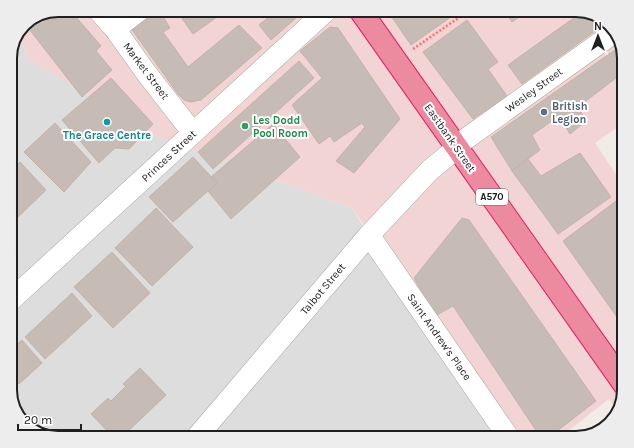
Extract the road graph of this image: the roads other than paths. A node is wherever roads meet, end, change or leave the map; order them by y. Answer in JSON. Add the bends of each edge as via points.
{"nodes":[{"id":1,"x":104,"y":17,"type":"edge"},
{"id":2,"x":131,"y":17,"type":"edge"},
{"id":3,"x":319,"y":17,"type":"edge"},
{"id":4,"x":365,"y":17,"type":"edge"},
{"id":5,"x":115,"y":29,"type":"junction"},
{"id":6,"x":610,"y":35,"type":"edge"},
{"id":7,"x":193,"y":133,"type":"junction"},
{"id":8,"x":456,"y":147,"type":"junction"},
{"id":9,"x":369,"y":235,"type":"junction"},
{"id":10,"x":17,"y":296,"type":"edge"},
{"id":11,"x":617,"y":374,"type":"edge"},
{"id":12,"x":202,"y":431,"type":"edge"},
{"id":13,"x":504,"y":431,"type":"edge"}],
"edges":[{"from":1,"to":5,"type":"street","name":"Market Street"},
{"from":2,"to":5,"type":"street"},
{"from":3,"to":7,"type":"street","name":"Princes Street"},
{"from":4,"to":8,"type":"highway","name":"Eastbank Street","number":"A570"},
{"from":5,"to":7,"type":"street","name":"Market Street"},
{"from":6,"to":8,"type":"street","name":"Wesley Street"},
{"from":7,"to":10,"type":"street","name":"Princes Street"},
{"from":8,"to":9,"type":"street","name":"Talbot Street","via":[[430,170]]},
{"from":8,"to":11,"type":"highway","name":"Eastbank Street","number":"A570"},
{"from":9,"to":12,"type":"street","name":"Talbot Street"},
{"from":9,"to":13,"type":"street","name":"Saint Andrew's Place"}]}
